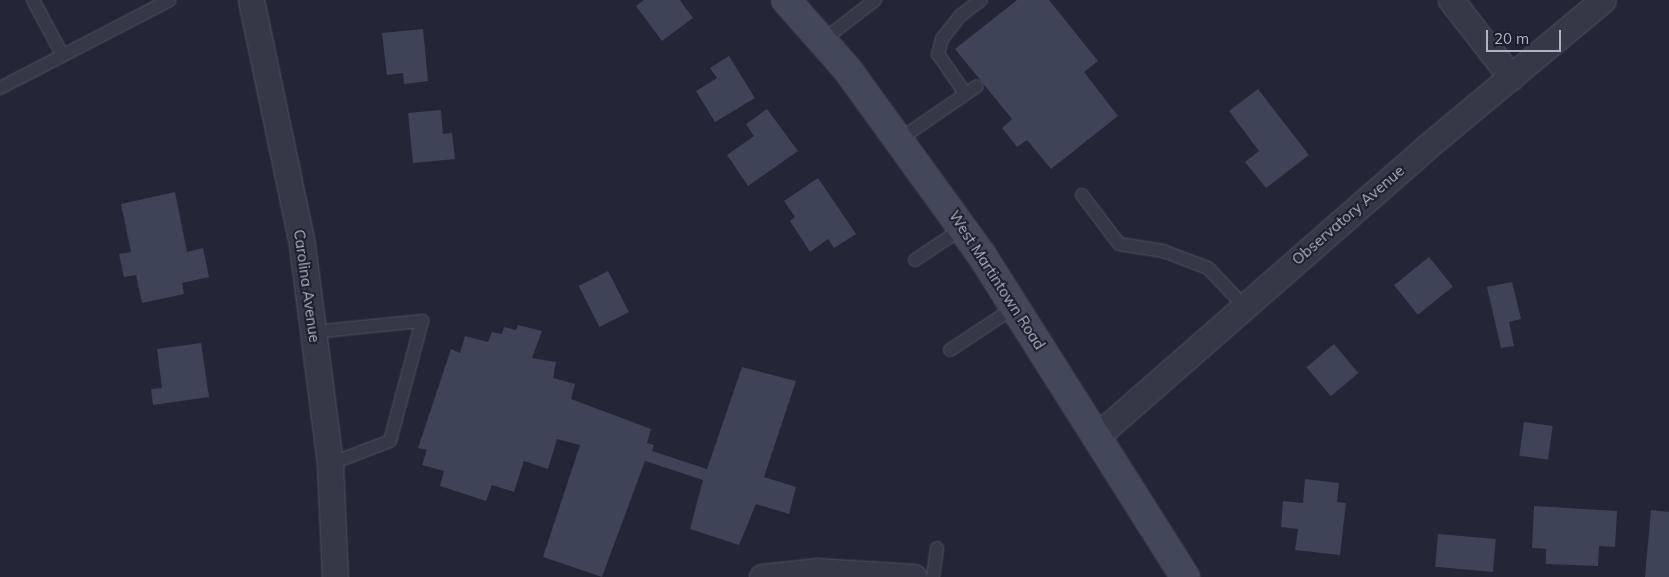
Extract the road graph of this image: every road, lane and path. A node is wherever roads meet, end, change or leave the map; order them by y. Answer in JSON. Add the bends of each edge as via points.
{"nodes":[{"id":1,"x":33,"y":0,"type":"edge"},
{"id":2,"x":170,"y":0,"type":"edge"},
{"id":3,"x":251,"y":0,"type":"edge"},
{"id":4,"x":786,"y":0,"type":"edge"},
{"id":5,"x":875,"y":0,"type":"edge"},
{"id":6,"x":982,"y":0,"type":"edge"},
{"id":7,"x":1451,"y":0,"type":"edge"},
{"id":8,"x":1603,"y":0,"type":"edge"},
{"id":9,"x":822,"y":41,"type":"junction"},
{"id":10,"x":62,"y":54,"type":"junction"},
{"id":11,"x":1510,"y":77,"type":"junction"},
{"id":12,"x":976,"y":86,"type":"dead end"},
{"id":13,"x":0,"y":88,"type":"edge"},
{"id":14,"x":966,"y":93,"type":"junction"},
{"id":15,"x":900,"y":139,"type":"junction"},
{"id":16,"x":1082,"y":195,"type":"dead end"},
{"id":17,"x":963,"y":228,"type":"junction"},
{"id":18,"x":915,"y":260,"type":"dead end"},
{"id":19,"x":1244,"y":306,"type":"junction"},
{"id":20,"x":1015,"y":307,"type":"junction"},
{"id":21,"x":313,"y":332,"type":"junction"},
{"id":22,"x":950,"y":350,"type":"dead end"},
{"id":23,"x":1098,"y":436,"type":"junction"},
{"id":24,"x":330,"y":464,"type":"junction"},
{"id":25,"x":937,"y":548,"type":"dead end"},
{"id":26,"x":335,"y":577,"type":"edge"},
{"id":27,"x":762,"y":577,"type":"edge"},
{"id":28,"x":914,"y":577,"type":"edge"},
{"id":29,"x":933,"y":577,"type":"edge"},
{"id":30,"x":1185,"y":577,"type":"edge"}],
"edges":[{"from":1,"to":10,"type":"lane"},
{"from":2,"to":10,"type":"lane"},
{"from":3,"to":21,"type":"street","name":"Carolina Avenue","via":[[290,171]]},
{"from":4,"to":9,"type":"main road","name":"West Martintown Road"},
{"from":5,"to":9,"type":"lane"},
{"from":6,"to":14,"type":"lane","via":[[961,15],[942,40],[938,54]]},
{"from":7,"to":11,"type":"street"},
{"from":8,"to":11,"type":"street","name":"Observatory Avenue"},
{"from":9,"to":15,"type":"main road","name":"West Martintown Road"},
{"from":10,"to":13,"type":"lane"},
{"from":11,"to":19,"type":"street","name":"Observatory Avenue"},
{"from":12,"to":14,"type":"lane"},
{"from":14,"to":15,"type":"lane"},
{"from":15,"to":17,"type":"main road","name":"West Martintown Road"},
{"from":16,"to":19,"type":"lane","via":[[1119,244],[1163,251],[1208,268]]},
{"from":17,"to":18,"type":"lane"},
{"from":17,"to":20,"type":"main road","name":"West Martintown Road"},
{"from":19,"to":23,"type":"street","name":"Observatory Avenue"},
{"from":20,"to":22,"type":"lane"},
{"from":20,"to":23,"type":"main road","name":"West Martintown Road"},
{"from":21,"to":24,"type":"street","name":"Carolina Avenue"},
{"from":21,"to":24,"type":"lane","via":[[422,321],[390,441]]},
{"from":23,"to":30,"type":"main road","name":"West Martintown Road"},
{"from":24,"to":26,"type":"street","name":"Carolina Avenue"},
{"from":25,"to":29,"type":"lane"},
{"from":27,"to":28,"type":"street","via":[[857,571]]}]}
